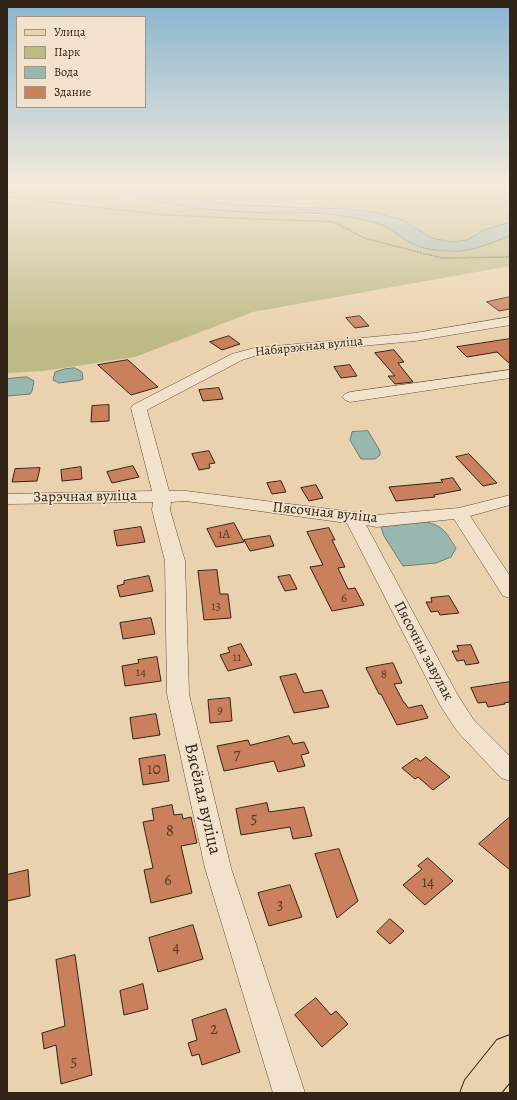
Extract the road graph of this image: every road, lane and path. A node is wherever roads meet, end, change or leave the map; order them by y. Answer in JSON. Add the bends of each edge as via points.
{"nodes":[{"id":1,"x":361,"y":236,"type":"edge"},
{"id":2,"x":510,"y":257,"type":"edge"},
{"id":3,"x":510,"y":321,"type":"edge"},
{"id":4,"x":510,"y":374,"type":"edge"},
{"id":5,"x":350,"y":397,"type":"dead end"},
{"id":6,"x":162,"y":496,"type":"junction"},
{"id":7,"x":7,"y":498,"type":"edge"},
{"id":8,"x":510,"y":500,"type":"edge"},
{"id":9,"x":459,"y":513,"type":"junction"},
{"id":10,"x":354,"y":519,"type":"junction"},
{"id":11,"x":510,"y":591,"type":"edge"},
{"id":12,"x":510,"y":771,"type":"edge"},
{"id":13,"x":510,"y":1053,"type":"edge"},
{"id":14,"x":290,"y":1093,"type":"edge"},
{"id":15,"x":478,"y":1093,"type":"edge"}],
"edges":[{"from":1,"to":2,"type":"path","via":[[442,258]]},
{"from":3,"to":6,"type":"street","name":"Набярэжная вуліца","via":[[415,336],[254,352],[236,357],[139,408]]},
{"from":4,"to":5,"type":"street"},
{"from":6,"to":7,"type":"street","name":"Зарэчная вуліца"},
{"from":6,"to":10,"type":"street","name":"Пясочная вуліца","via":[[186,496]]},
{"from":6,"to":14,"type":"street","name":"Вясёлая вуліца","via":[[161,510],[175,561],[178,694],[218,868]]},
{"from":8,"to":9,"type":"street","name":"Пясочная вуліца"},
{"from":9,"to":10,"type":"street","name":"Пясочная вуліца","via":[[378,521]]},
{"from":9,"to":11,"type":"street"},
{"from":10,"to":12,"type":"street","name":"Пясочны завулак","via":[[448,699],[465,726]]},
{"from":13,"to":15,"type":"main road"}]}
